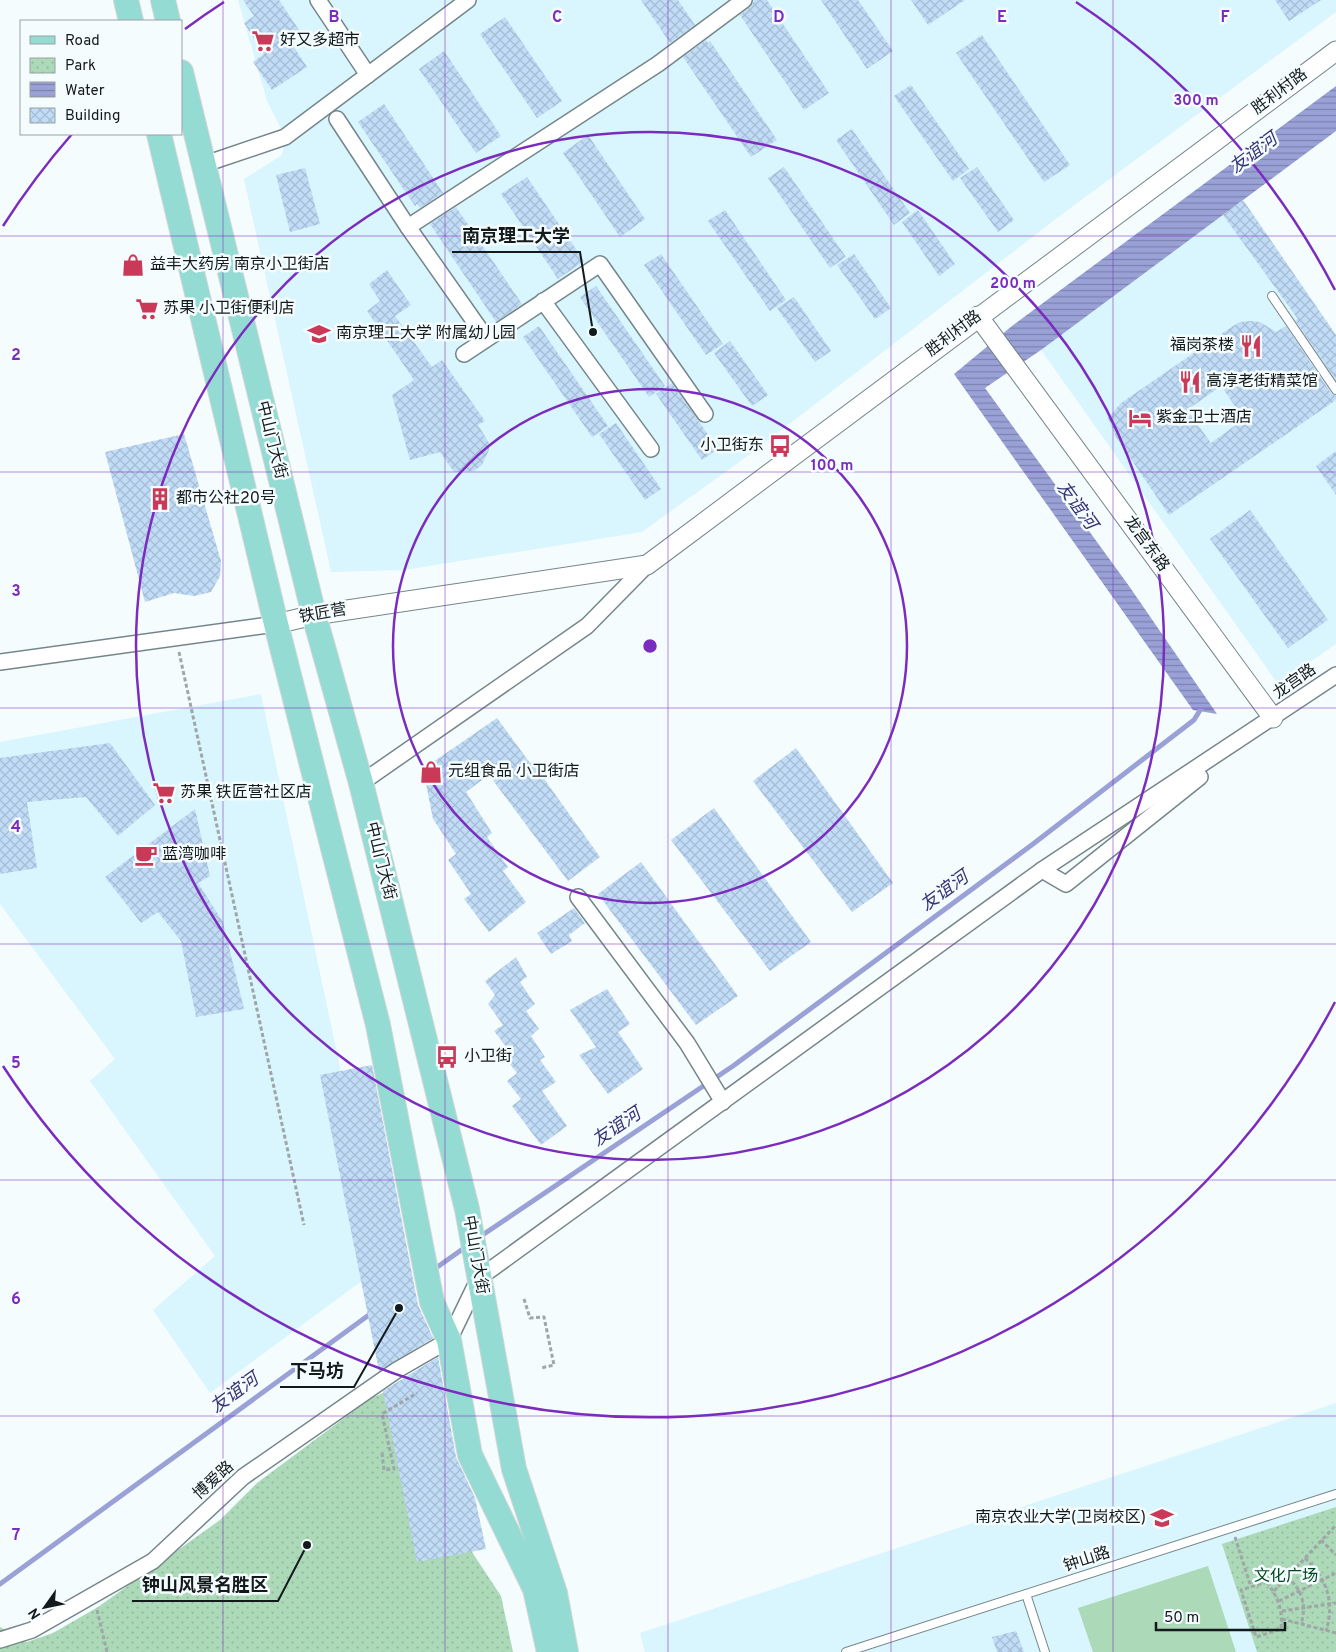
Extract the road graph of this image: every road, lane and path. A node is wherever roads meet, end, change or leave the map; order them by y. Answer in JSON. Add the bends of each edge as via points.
{"nodes":[{"id":1,"x":126,"y":0,"type":"edge"},
{"id":2,"x":163,"y":0,"type":"edge"},
{"id":3,"x":318,"y":0,"type":"edge"},
{"id":4,"x":468,"y":0,"type":"edge"},
{"id":5,"x":744,"y":0,"type":"edge"},
{"id":6,"x":131,"y":20,"type":"edge"},
{"id":7,"x":168,"y":20,"type":"edge"},
{"id":8,"x":1336,"y":51,"type":"edge"},
{"id":9,"x":368,"y":75,"type":"junction"},
{"id":10,"x":182,"y":76,"type":"edge"},
{"id":11,"x":337,"y":119,"type":"dead end"},
{"id":12,"x":159,"y":135,"type":"edge"},
{"id":13,"x":205,"y":164,"type":"junction"},
{"id":14,"x":408,"y":227,"type":"junction"},
{"id":15,"x":1272,"y":296,"type":"dead end"},
{"id":16,"x":543,"y":301,"type":"junction"},
{"id":17,"x":978,"y":316,"type":"junction"},
{"id":18,"x":486,"y":338,"type":"junction"},
{"id":19,"x":464,"y":354,"type":"dead end"},
{"id":20,"x":1336,"y":390,"type":"edge"},
{"id":21,"x":705,"y":414,"type":"dead end"},
{"id":22,"x":651,"y":448,"type":"dead end"},
{"id":23,"x":647,"y":565,"type":"junction"},
{"id":24,"x":314,"y":615,"type":"junction"},
{"id":25,"x":276,"y":624,"type":"junction"},
{"id":26,"x":176,"y":637,"type":"junction"},
{"id":27,"x":0,"y":662,"type":"edge"},
{"id":28,"x":1336,"y":675,"type":"edge"},
{"id":29,"x":1273,"y":718,"type":"junction"},
{"id":30,"x":361,"y":783,"type":"junction"},
{"id":31,"x":1042,"y":870,"type":"junction"},
{"id":32,"x":578,"y":897,"type":"dead end"},
{"id":33,"x":720,"y":1096,"type":"junction"},
{"id":34,"x":304,"y":1225,"type":"dead end"},
{"id":35,"x":479,"y":1278,"type":"junction"},
{"id":36,"x":524,"y":1299,"type":"dead end"},
{"id":37,"x":449,"y":1340,"type":"junction"},
{"id":38,"x":541,"y":1368,"type":"dead end"},
{"id":39,"x":416,"y":1393,"type":"dead end"},
{"id":40,"x":382,"y":1453,"type":"dead end"},
{"id":41,"x":1336,"y":1494,"type":"edge"},
{"id":42,"x":1336,"y":1525,"type":"edge"},
{"id":43,"x":1232,"y":1528,"type":"junction"},
{"id":44,"x":1321,"y":1540,"type":"junction"},
{"id":45,"x":1336,"y":1555,"type":"edge"},
{"id":46,"x":1305,"y":1558,"type":"junction"},
{"id":47,"x":1336,"y":1573,"type":"edge"},
{"id":48,"x":1287,"y":1577,"type":"junction"},
{"id":49,"x":1322,"y":1579,"type":"junction"},
{"id":50,"x":1252,"y":1587,"type":"junction"},
{"id":51,"x":1274,"y":1591,"type":"junction"},
{"id":52,"x":1299,"y":1591,"type":"junction"},
{"id":53,"x":1026,"y":1594,"type":"junction"},
{"id":54,"x":93,"y":1595,"type":"junction"},
{"id":55,"x":1279,"y":1601,"type":"junction"},
{"id":56,"x":1330,"y":1604,"type":"junction"},
{"id":57,"x":1336,"y":1604,"type":"edge"},
{"id":58,"x":1304,"y":1608,"type":"junction"},
{"id":59,"x":1282,"y":1611,"type":"junction"},
{"id":60,"x":1282,"y":1619,"type":"junction"},
{"id":61,"x":1300,"y":1624,"type":"junction"},
{"id":62,"x":1326,"y":1631,"type":"junction"},
{"id":63,"x":1336,"y":1633,"type":"edge"},
{"id":64,"x":0,"y":1640,"type":"edge"},
{"id":65,"x":107,"y":1652,"type":"edge"},
{"id":66,"x":549,"y":1652,"type":"edge"},
{"id":67,"x":566,"y":1652,"type":"edge"},
{"id":68,"x":846,"y":1652,"type":"edge"},
{"id":69,"x":1045,"y":1652,"type":"edge"}],
"edges":[{"from":1,"to":6,"type":"main road"},
{"from":2,"to":7,"type":"main road"},
{"from":3,"to":9,"type":"street"},
{"from":4,"to":9,"type":"street"},
{"from":5,"to":14,"type":"street","via":[[658,64]]},
{"from":8,"to":17,"type":"street","name":"胜利村路"},
{"from":9,"to":13,"type":"street","via":[[285,137]]},
{"from":10,"to":13,"type":"main road","name":"中山门大街"},
{"from":11,"to":14,"type":"street"},
{"from":12,"to":25,"type":"main road"},
{"from":13,"to":24,"type":"main road","name":"中山门大街"},
{"from":14,"to":18,"type":"street"},
{"from":15,"to":20,"type":"lane"},
{"from":16,"to":18,"type":"street"},
{"from":16,"to":21,"type":"street","via":[[600,264]]},
{"from":16,"to":22,"type":"street"},
{"from":17,"to":23,"type":"street","name":"胜利村路"},
{"from":17,"to":29,"type":"street","name":"龙宫东路"},
{"from":18,"to":19,"type":"street"},
{"from":23,"to":24,"type":"street","name":"铁匠营"},
{"from":23,"to":30,"type":"street","via":[[588,626]]},
{"from":24,"to":25,"type":"street","name":"铁匠营"},
{"from":24,"to":30,"type":"main road","name":"中山门大街"},
{"from":25,"to":26,"type":"street","name":"铁匠营"},
{"from":25,"to":37,"type":"main road","via":[[378,1025],[432,1302]]},
{"from":26,"to":27,"type":"street","name":"铁匠营"},
{"from":26,"to":34,"type":"path"},
{"from":28,"to":29,"type":"street","name":"龙宫路"},
{"from":29,"to":31,"type":"street"},
{"from":29,"to":31,"type":"street","via":[[1066,884]]},
{"from":30,"to":35,"type":"main road","name":"中山门大街","via":[[467,1209]]},
{"from":31,"to":33,"type":"street"},
{"from":32,"to":33,"type":"street","via":[[687,1043]]},
{"from":33,"to":35,"type":"street"},
{"from":35,"to":37,"type":"street"},
{"from":35,"to":67,"type":"main road","name":"中山门大街","via":[[514,1468],[555,1594]]},
{"from":36,"to":38,"type":"path","via":[[530,1318],[544,1317],[554,1365]]},
{"from":37,"to":54,"type":"street","name":"博爱路","via":[[397,1370],[243,1477],[153,1561]]},
{"from":37,"to":66,"type":"main road","via":[[470,1455],[536,1589]]},
{"from":39,"to":40,"type":"path","via":[[382,1414],[394,1469],[384,1470]]},
{"from":41,"to":43,"type":"lane","name":"钟山路"},
{"from":42,"to":44,"type":"path"},
{"from":43,"to":50,"type":"path"},
{"from":43,"to":53,"type":"lane","name":"钟山路"},
{"from":44,"to":45,"type":"path"},
{"from":44,"to":46,"type":"path"},
{"from":46,"to":48,"type":"path"},
{"from":46,"to":49,"type":"path"},
{"from":47,"to":49,"type":"path"},
{"from":48,"to":51,"type":"path"},
{"from":48,"to":52,"type":"path"},
{"from":49,"to":52,"type":"path"},
{"from":49,"to":56,"type":"path"},
{"from":50,"to":51,"type":"path","via":[[1267,1582]]},
{"from":50,"to":60,"type":"path","via":[[1241,1590],[1256,1637],[1281,1629]]},
{"from":51,"to":55,"type":"path"},
{"from":52,"to":55,"type":"path"},
{"from":52,"to":58,"type":"path"},
{"from":53,"to":68,"type":"lane","name":"钟山路"},
{"from":53,"to":69,"type":"lane"},
{"from":54,"to":64,"type":"street","name":"博爱路","via":[[32,1630]]},
{"from":54,"to":65,"type":"path"},
{"from":55,"to":59,"type":"path"},
{"from":56,"to":57,"type":"path"},
{"from":56,"to":58,"type":"path"},
{"from":56,"to":62,"type":"path"},
{"from":58,"to":59,"type":"path"},
{"from":58,"to":61,"type":"path"},
{"from":59,"to":60,"type":"path"},
{"from":60,"to":61,"type":"path"},
{"from":61,"to":62,"type":"path"},
{"from":62,"to":63,"type":"path"}]}
